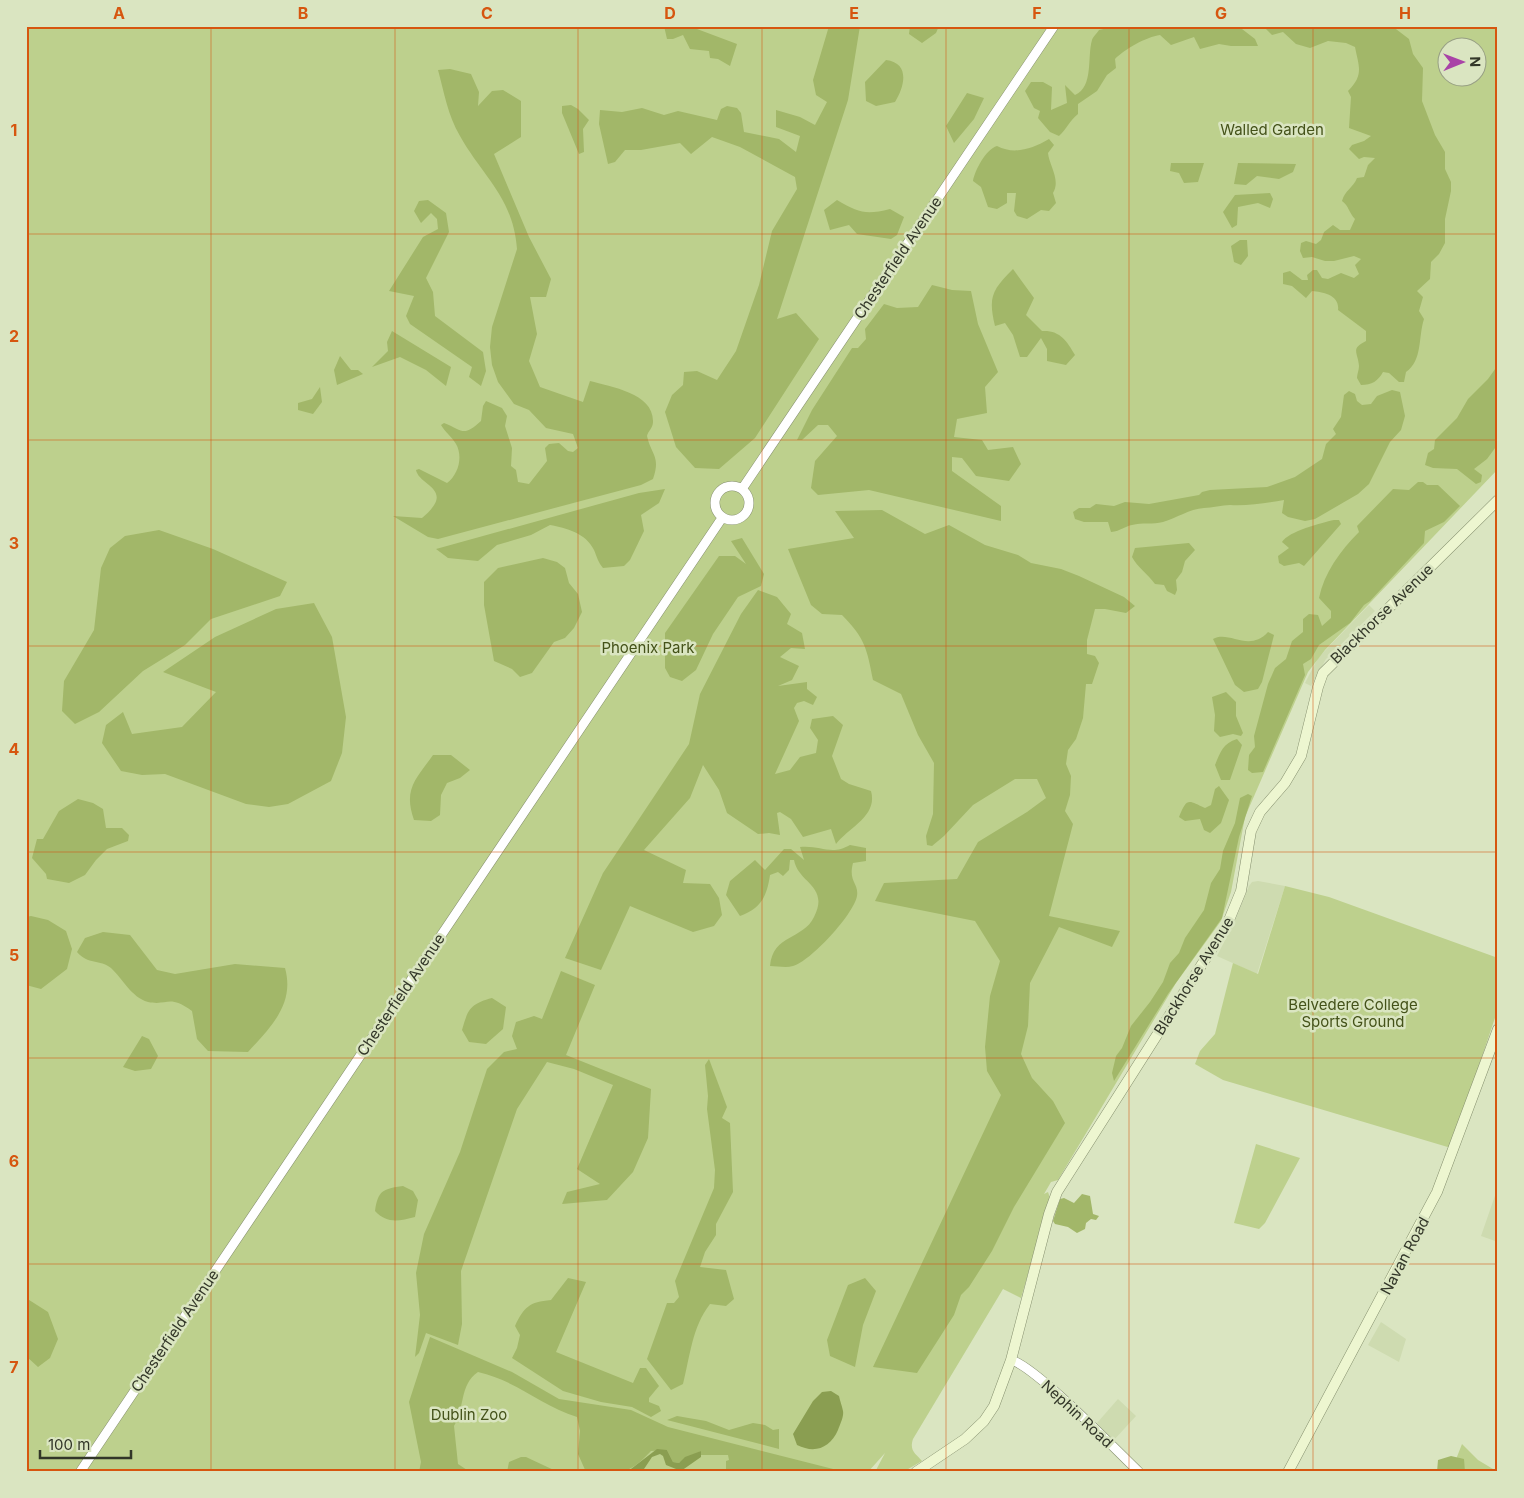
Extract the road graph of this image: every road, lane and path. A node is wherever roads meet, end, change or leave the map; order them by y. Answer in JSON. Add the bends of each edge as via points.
{"nodes":[{"id":1,"x":1054,"y":26,"type":"edge"},
{"id":2,"x":742,"y":489,"type":"junction"},
{"id":3,"x":1498,"y":500,"type":"edge"},
{"id":4,"x":722,"y":518,"type":"junction"},
{"id":5,"x":1498,"y":1029,"type":"edge"},
{"id":6,"x":1011,"y":1360,"type":"junction"},
{"id":7,"x":80,"y":1472,"type":"edge"},
{"id":8,"x":916,"y":1472,"type":"edge"},
{"id":9,"x":1139,"y":1472,"type":"edge"},
{"id":10,"x":1288,"y":1472,"type":"edge"}],
"edges":[{"from":1,"to":2,"type":"street","name":"Chesterfield Avenue"},
{"from":2,"to":4,"type":"street","via":[[749,504],[745,514],[736,520]]},
{"from":2,"to":4,"type":"street","via":[[730,486],[716,496],[714,505]]},
{"from":3,"to":6,"type":"main road","name":"Blackhorse Avenue","via":[[1323,673],[1301,756],[1285,783],[1260,812],[1251,831],[1241,891],[1227,926],[1055,1197]]},
{"from":4,"to":7,"type":"street","name":"Chesterfield Avenue"},
{"from":5,"to":10,"type":"main road","name":"Navan Road","via":[[1437,1192]]},
{"from":6,"to":8,"type":"main road","name":"Blackhorse Avenue","via":[[1001,1392],[984,1421],[959,1444]]},
{"from":6,"to":9,"type":"street","name":"Nephin Road","via":[[1026,1368]]}]}
